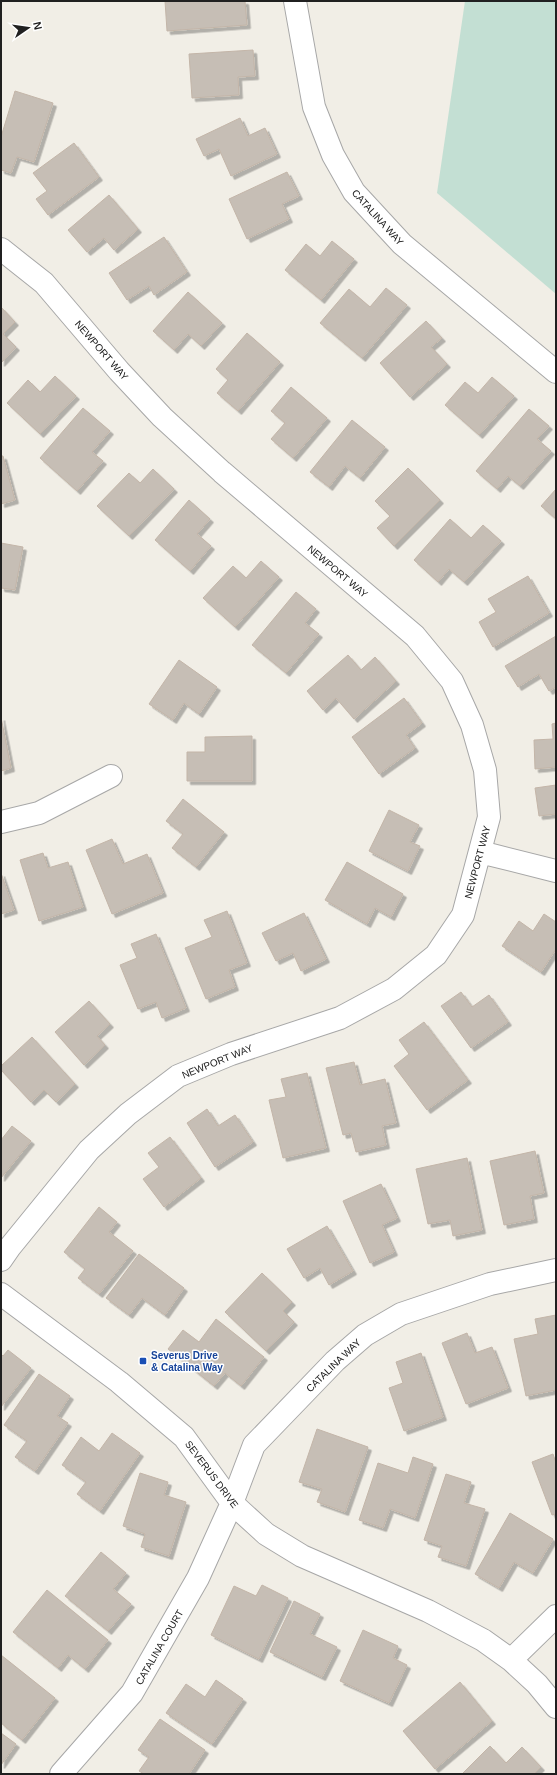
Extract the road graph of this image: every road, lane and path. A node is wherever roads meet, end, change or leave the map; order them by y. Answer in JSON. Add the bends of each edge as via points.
{"nodes":[{"id":1,"x":295,"y":1,"type":"edge"},
{"id":2,"x":1,"y":249,"type":"edge"},
{"id":3,"x":556,"y":372,"type":"edge"},
{"id":4,"x":111,"y":776,"type":"dead end"},
{"id":5,"x":1,"y":822,"type":"edge"},
{"id":6,"x":480,"y":852,"type":"junction"},
{"id":7,"x":556,"y":871,"type":"edge"},
{"id":8,"x":1,"y":1260,"type":"edge"},
{"id":9,"x":556,"y":1270,"type":"edge"},
{"id":10,"x":1,"y":1294,"type":"edge"},
{"id":11,"x":232,"y":1503,"type":"junction"},
{"id":12,"x":556,"y":1616,"type":"edge"},
{"id":13,"x":511,"y":1660,"type":"junction"},
{"id":14,"x":556,"y":1707,"type":"edge"},
{"id":15,"x":61,"y":1774,"type":"edge"}],
"edges":[{"from":1,"to":3,"type":"street","name":"CATALINA WAY","via":[[314,106],[333,155],[354,192],[402,244]]},
{"from":2,"to":6,"type":"street","name":"NEWPORT WAY","via":[[44,283],[162,417],[222,472],[415,636],[452,681],[472,724],[485,770],[489,817]]},
{"from":4,"to":5,"type":"street","via":[[39,813]]},
{"from":6,"to":7,"type":"street"},
{"from":6,"to":8,"type":"street","name":"NEWPORT WAY","via":[[463,915],[436,955],[394,989],[340,1018],[230,1054],[178,1076],[128,1114],[89,1150]]},
{"from":9,"to":11,"type":"street","name":"CATALINA WAY","via":[[490,1284],[401,1314],[365,1335],[335,1361],[254,1445]]},
{"from":10,"to":11,"type":"street","name":"SEVERUS DRIVE","via":[[119,1382],[184,1437]]},
{"from":11,"to":13,"type":"street","name":"SEVERUS DRIVE","via":[[266,1534],[302,1556],[457,1625]]},
{"from":11,"to":15,"type":"street","name":"CATALINA COURT","via":[[198,1578],[132,1693]]},
{"from":12,"to":13,"type":"street"},
{"from":13,"to":14,"type":"street","name":"SEVERUS DRIVE","via":[[537,1684]]}]}
